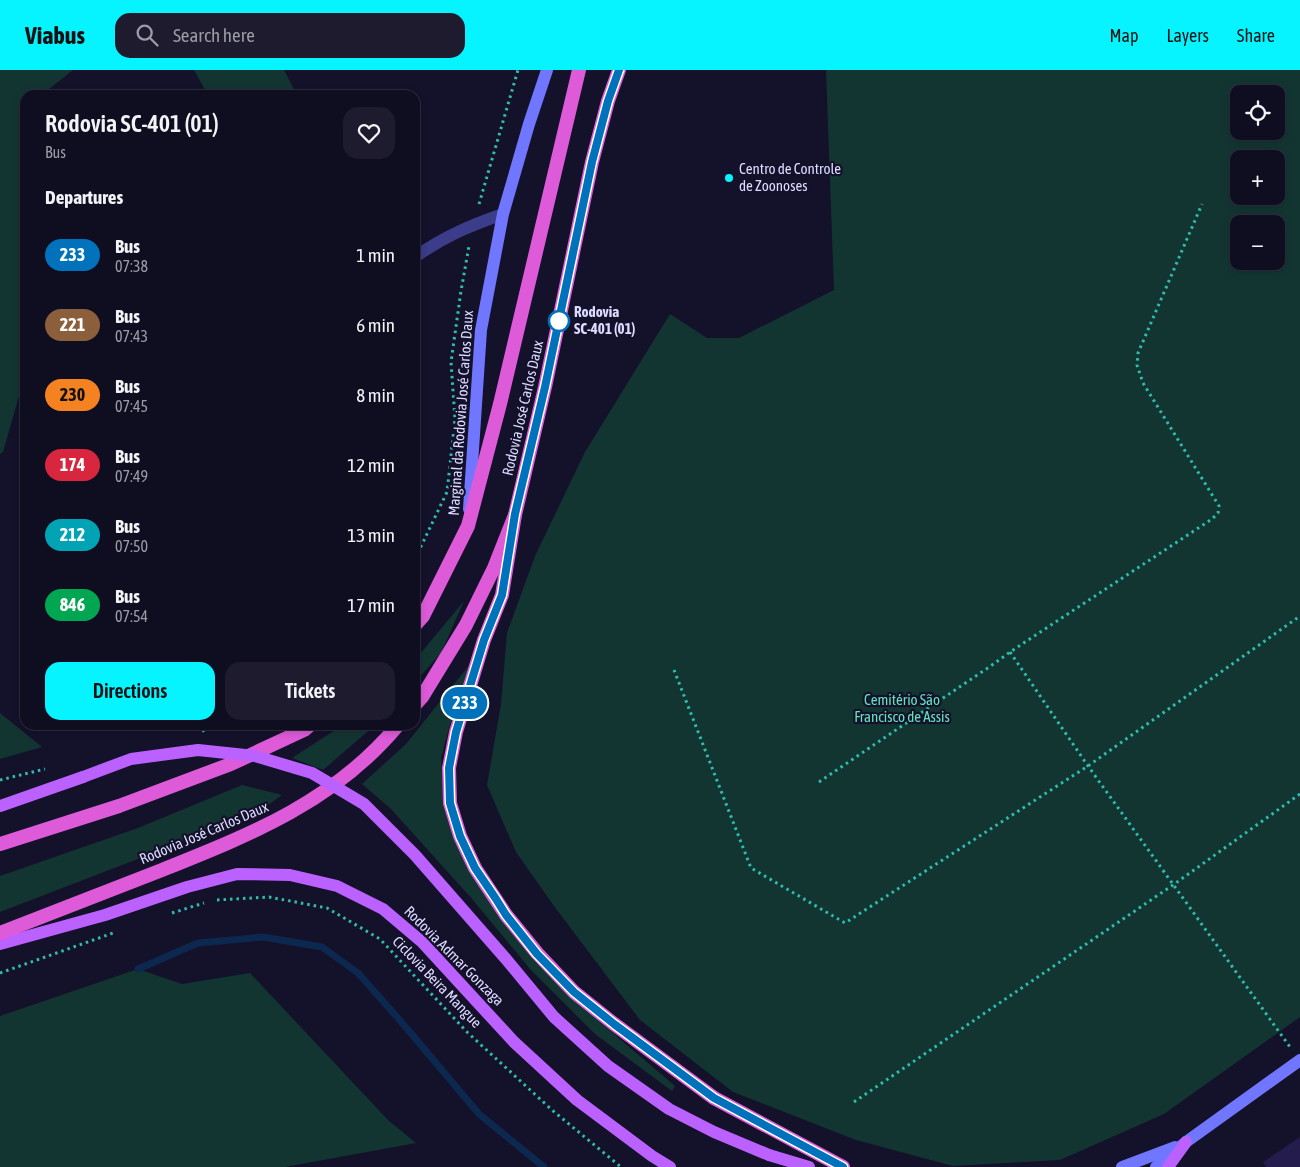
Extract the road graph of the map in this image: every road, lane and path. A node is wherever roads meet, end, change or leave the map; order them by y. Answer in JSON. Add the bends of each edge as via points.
{"nodes":[{"id":1,"x":546,"y":70,"type":"edge"},
{"id":2,"x":579,"y":70,"type":"edge"},
{"id":3,"x":619,"y":70,"type":"edge"},
{"id":4,"x":1202,"y":204,"type":"dead end"},
{"id":5,"x":503,"y":214,"type":"junction"},
{"id":6,"x":420,"y":254,"type":"edge"},
{"id":7,"x":515,"y":514,"type":"junction"},
{"id":8,"x":468,"y":526,"type":"junction"},
{"id":9,"x":1300,"y":616,"type":"edge"},
{"id":10,"x":420,"y":619,"type":"edge"},
{"id":11,"x":1010,"y":652,"type":"junction"},
{"id":12,"x":674,"y":670,"type":"dead end"},
{"id":13,"x":420,"y":699,"type":"edge"},
{"id":14,"x":304,"y":730,"type":"edge"},
{"id":15,"x":393,"y":730,"type":"edge"},
{"id":16,"x":1088,"y":766,"type":"junction"},
{"id":17,"x":819,"y":782,"type":"dead end"},
{"id":18,"x":1300,"y":794,"type":"edge"},
{"id":19,"x":0,"y":806,"type":"edge"},
{"id":20,"x":0,"y":844,"type":"edge"},
{"id":21,"x":1173,"y":885,"type":"junction"},
{"id":22,"x":216,"y":900,"type":"dead end"},
{"id":23,"x":207,"y":902,"type":"dead end"},
{"id":24,"x":163,"y":916,"type":"dead end"},
{"id":25,"x":118,"y":932,"type":"dead end"},
{"id":26,"x":0,"y":933,"type":"edge"},
{"id":27,"x":0,"y":944,"type":"edge"},
{"id":28,"x":0,"y":973,"type":"edge"},
{"id":29,"x":1300,"y":1060,"type":"edge"},
{"id":30,"x":854,"y":1102,"type":"dead end"},
{"id":31,"x":1186,"y":1142,"type":"junction"},
{"id":32,"x":621,"y":1167,"type":"edge"},
{"id":33,"x":670,"y":1167,"type":"edge"},
{"id":34,"x":809,"y":1167,"type":"edge"},
{"id":35,"x":843,"y":1167,"type":"edge"},
{"id":36,"x":1122,"y":1167,"type":"edge"},
{"id":37,"x":1156,"y":1167,"type":"edge"},
{"id":38,"x":1168,"y":1167,"type":"edge"}],
"edges":[{"from":1,"to":5,"type":"main road","name":"Marginal da Rodovia José Carlos Daux"},
{"from":2,"to":8,"type":"highway","name":"Rodovia José Carlos Daux"},
{"from":3,"to":7,"type":"highway","name":"Rodovia José Carlos Daux","via":[[592,162]]},
{"from":4,"to":11,"type":"path","via":[[1138,353],[1137,365],[1143,383],[1219,506],[1218,513]]},
{"from":5,"to":6,"type":"street","via":[[473,224]]},
{"from":5,"to":8,"type":"main road","name":"Marginal da Rodovia José Carlos Daux","via":[[481,330]]},
{"from":7,"to":13,"type":"highway","name":"Rodovia José Carlos Daux","via":[[494,568],[466,625]]},
{"from":7,"to":35,"type":"highway","via":[[502,595],[481,649],[456,732],[449,768],[450,803],[460,836],[475,868],[537,954],[600,1014],[714,1098]]},
{"from":8,"to":10,"type":"highway","name":"Rodovia José Carlos Daux"},
{"from":9,"to":16,"type":"path"},
{"from":11,"to":16,"type":"path"},
{"from":11,"to":17,"type":"path"},
{"from":12,"to":16,"type":"path","via":[[751,868],[845,923]]},
{"from":14,"to":20,"type":"highway","via":[[231,764],[119,806]]},
{"from":15,"to":26,"type":"highway","name":"Rodovia José Carlos Daux","via":[[357,766],[319,796],[274,822],[219,847]]},
{"from":16,"to":21,"type":"path"},
{"from":18,"to":21,"type":"path"},
{"from":19,"to":34,"type":"main road","bridge":true,"via":[[131,759],[198,750],[255,756],[312,773],[364,804],[415,855],[554,1017],[608,1066],[669,1109],[714,1132],[769,1155]]},
{"from":21,"to":29,"type":"path"},
{"from":21,"to":30,"type":"path"},
{"from":22,"to":32,"type":"path","name":"Ciclovia Beira Mangue","via":[[269,897],[327,908],[380,939],[467,1032],[552,1110]]},
{"from":23,"to":24,"type":"path"},
{"from":25,"to":28,"type":"path"},
{"from":27,"to":33,"type":"main road","name":"Rodovia Admar Gonzaga","via":[[237,874],[290,875],[337,886],[383,909],[422,942],[514,1042],[577,1100]]},
{"from":29,"to":31,"type":"main road"},
{"from":31,"to":36,"type":"main road"},
{"from":31,"to":37,"type":"main road"},
{"from":31,"to":38,"type":"main road"}]}
